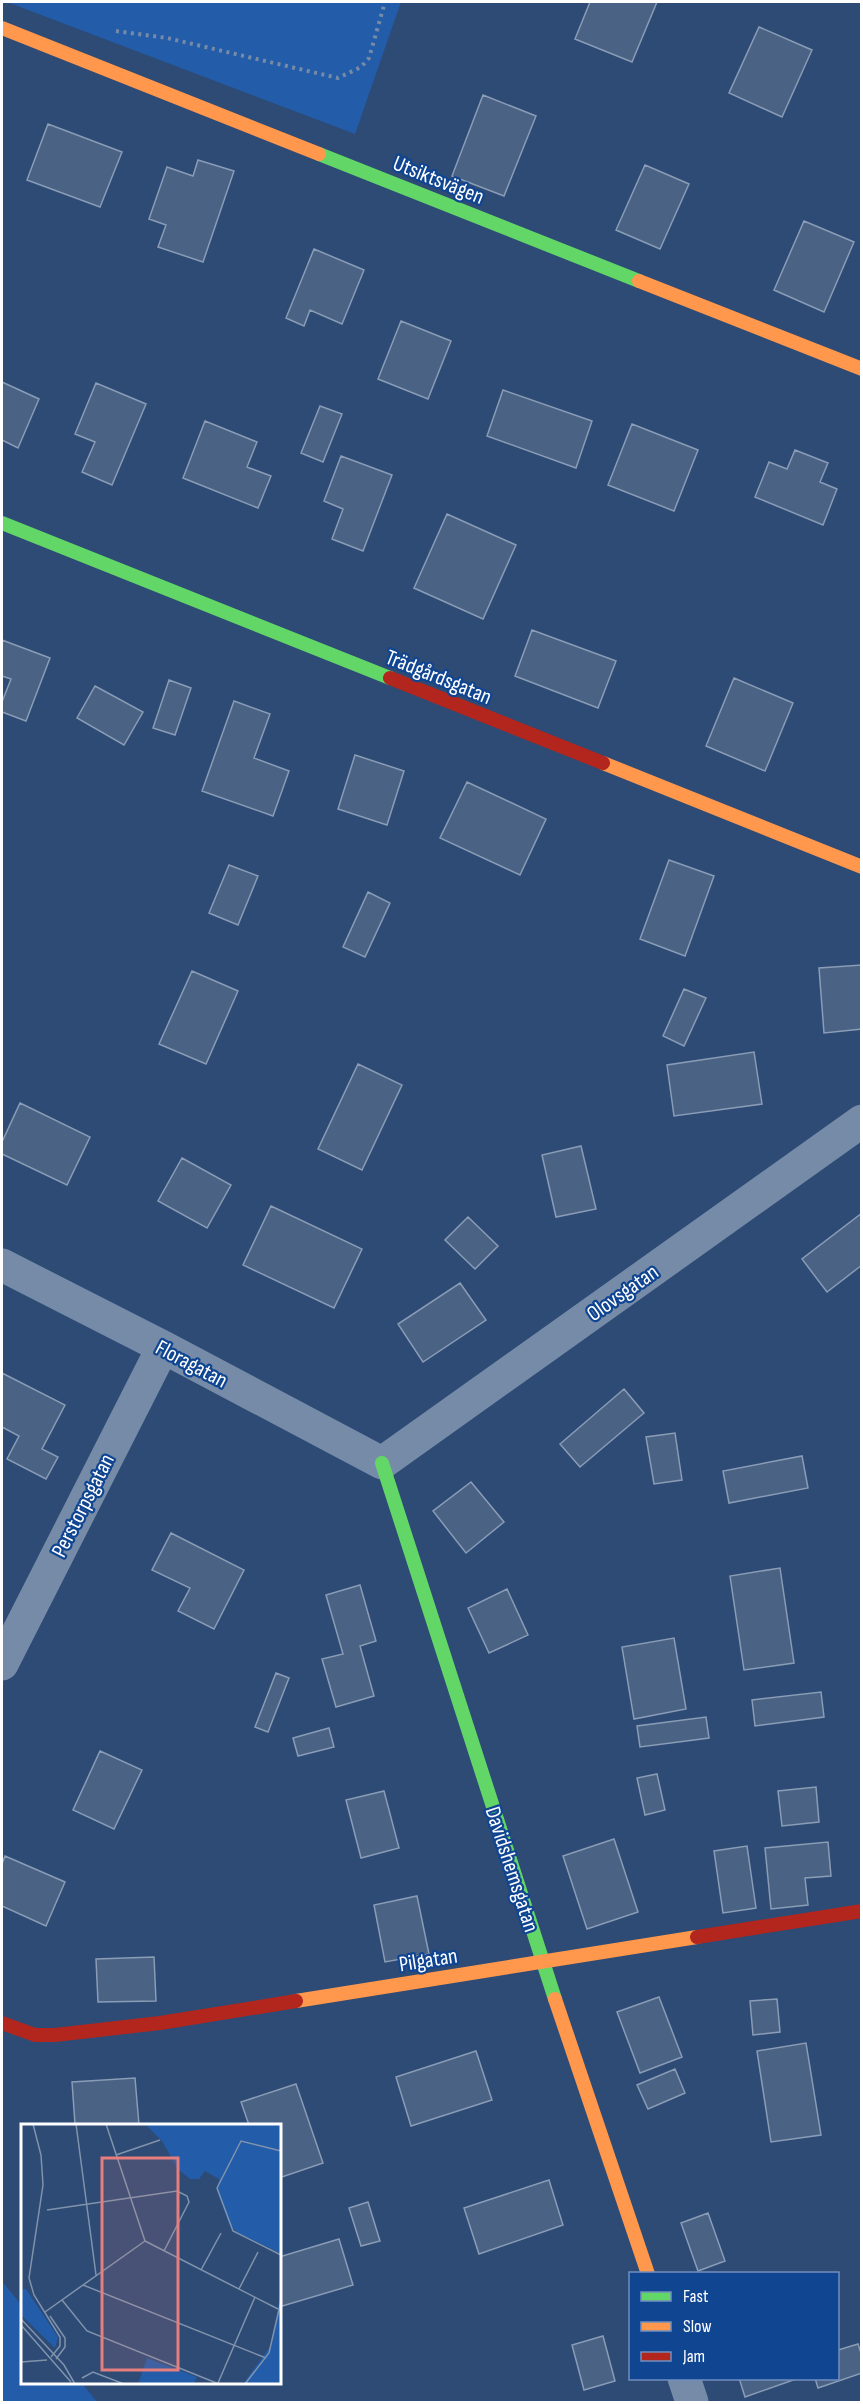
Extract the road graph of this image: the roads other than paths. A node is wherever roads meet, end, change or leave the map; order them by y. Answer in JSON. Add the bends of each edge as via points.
{"nodes":[{"id":1,"x":2,"y":28,"type":"edge"},
{"id":2,"x":861,"y":369,"type":"edge"},
{"id":3,"x":2,"y":523,"type":"edge"},
{"id":4,"x":861,"y":867,"type":"edge"},
{"id":5,"x":861,"y":1121,"type":"edge"},
{"id":6,"x":2,"y":1265,"type":"edge"},
{"id":7,"x":164,"y":1347,"type":"junction"},
{"id":8,"x":382,"y":1463,"type":"junction"},
{"id":9,"x":2,"y":1664,"type":"edge"},
{"id":10,"x":861,"y":1911,"type":"edge"},
{"id":11,"x":542,"y":1962,"type":"junction"},
{"id":12,"x":2,"y":2023,"type":"edge"},
{"id":13,"x":647,"y":2272,"type":"edge"},
{"id":14,"x":684,"y":2380,"type":"edge"},
{"id":15,"x":692,"y":2403,"type":"edge"}],
"edges":[{"from":1,"to":2,"type":"street","name":"Utsiktsvägen"},
{"from":3,"to":4,"type":"street","name":"Trädgårdsgatan"},
{"from":5,"to":8,"type":"street","name":"Olovsgatan"},
{"from":6,"to":7,"type":"street","name":"Floragatan"},
{"from":7,"to":8,"type":"street","name":"Floragatan"},
{"from":7,"to":9,"type":"street","name":"Perstorpsgatan"},
{"from":8,"to":11,"type":"street","name":"Davidshemsgatan"},
{"from":10,"to":11,"type":"street","name":"Pilgatan"},
{"from":11,"to":12,"type":"street","name":"Pilgatan","via":[[56,2035],[35,2035]]},
{"from":11,"to":13,"type":"street","name":"Davidshemsgatan"},
{"from":14,"to":15,"type":"street"}]}
